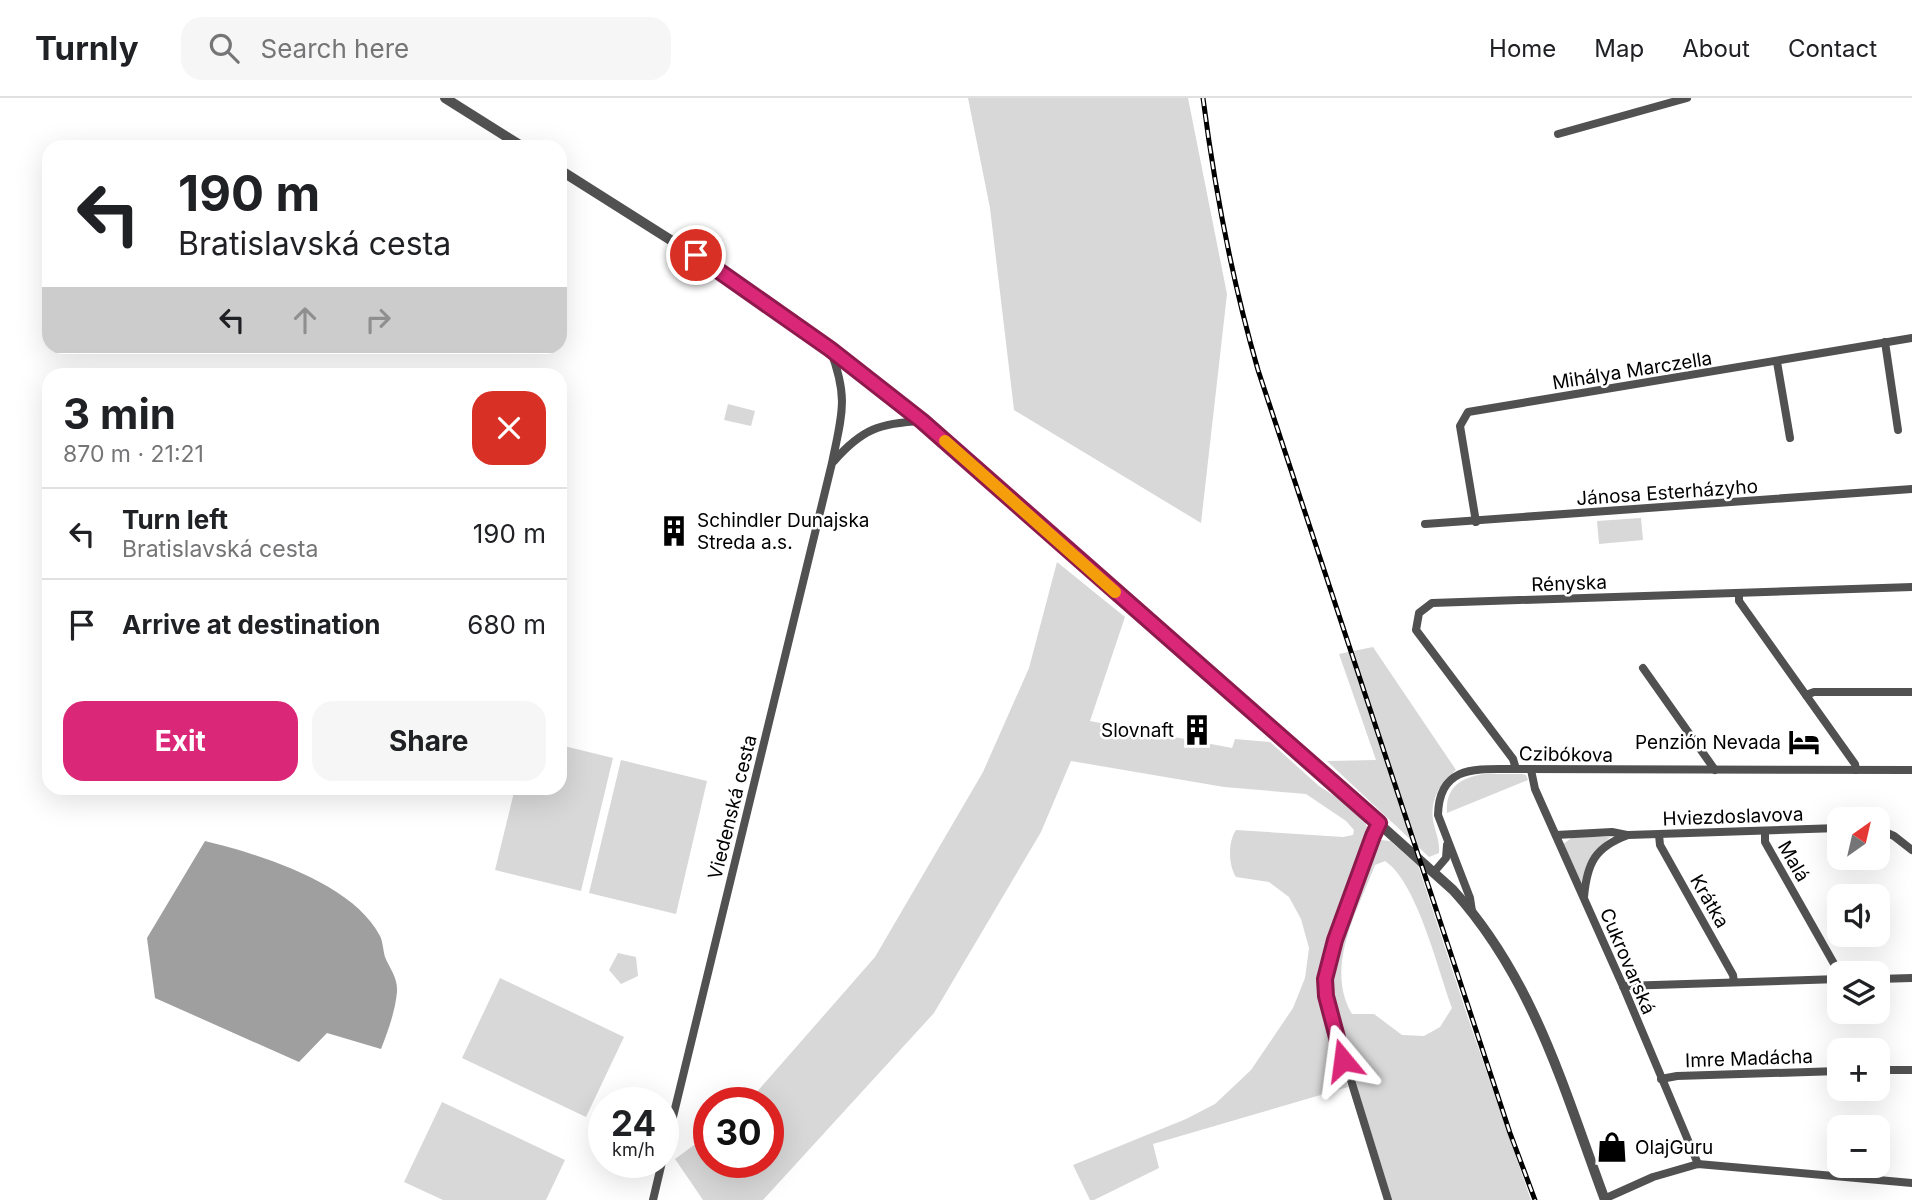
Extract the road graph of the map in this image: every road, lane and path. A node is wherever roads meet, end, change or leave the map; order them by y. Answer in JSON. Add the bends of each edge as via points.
{"nodes":[{"id":1,"x":445,"y":98,"type":"edge"},
{"id":2,"x":1687,"y":98,"type":"edge"},
{"id":3,"x":1558,"y":134,"type":"dead end"},
{"id":4,"x":512,"y":140,"type":"edge"},
{"id":5,"x":567,"y":174,"type":"edge"},
{"id":6,"x":1912,"y":338,"type":"edge"},
{"id":7,"x":1885,"y":342,"type":"junction"},
{"id":8,"x":830,"y":349,"type":"junction"},
{"id":9,"x":1777,"y":362,"type":"junction"},
{"id":10,"x":922,"y":421,"type":"junction"},
{"id":11,"x":1898,"y":430,"type":"dead end"},
{"id":12,"x":1790,"y":438,"type":"dead end"},
{"id":13,"x":832,"y":463,"type":"junction"},
{"id":14,"x":1912,"y":489,"type":"edge"},
{"id":15,"x":1476,"y":522,"type":"junction"},
{"id":16,"x":1425,"y":524,"type":"dead end"},
{"id":17,"x":1912,"y":587,"type":"edge"},
{"id":18,"x":1739,"y":594,"type":"junction"},
{"id":19,"x":1643,"y":668,"type":"dead end"},
{"id":20,"x":1912,"y":692,"type":"edge"},
{"id":21,"x":1806,"y":695,"type":"junction"},
{"id":22,"x":1516,"y":769,"type":"junction"},
{"id":23,"x":1531,"y":770,"type":"junction"},
{"id":24,"x":1715,"y":770,"type":"junction"},
{"id":25,"x":1856,"y":770,"type":"junction"},
{"id":26,"x":1912,"y":770,"type":"edge"},
{"id":27,"x":1379,"y":823,"type":"junction"},
{"id":28,"x":1827,"y":828,"type":"edge"},
{"id":29,"x":1765,"y":831,"type":"junction"},
{"id":30,"x":1890,"y":834,"type":"edge"},
{"id":31,"x":1556,"y":835,"type":"junction"},
{"id":32,"x":1628,"y":835,"type":"junction"},
{"id":33,"x":1659,"y":835,"type":"junction"},
{"id":34,"x":1447,"y":842,"type":"junction"},
{"id":35,"x":1912,"y":850,"type":"edge"},
{"id":36,"x":1434,"y":872,"type":"junction"},
{"id":37,"x":1584,"y":900,"type":"junction"},
{"id":38,"x":1472,"y":911,"type":"junction"},
{"id":39,"x":1832,"y":961,"type":"edge"},
{"id":40,"x":1912,"y":978,"type":"edge"},
{"id":41,"x":1827,"y":979,"type":"edge"},
{"id":42,"x":1890,"y":979,"type":"edge"},
{"id":43,"x":1734,"y":982,"type":"junction"},
{"id":44,"x":1623,"y":986,"type":"junction"},
{"id":45,"x":1890,"y":1070,"type":"edge"},
{"id":46,"x":1912,"y":1070,"type":"edge"},
{"id":47,"x":1827,"y":1071,"type":"edge"},
{"id":48,"x":1661,"y":1079,"type":"junction"},
{"id":49,"x":679,"y":1094,"type":"edge"},
{"id":50,"x":1698,"y":1164,"type":"junction"},
{"id":51,"x":658,"y":1178,"type":"edge"},
{"id":52,"x":1912,"y":1183,"type":"edge"},
{"id":53,"x":653,"y":1200,"type":"edge"},
{"id":54,"x":1388,"y":1200,"type":"edge"},
{"id":55,"x":1605,"y":1200,"type":"edge"}],
"edges":[{"from":1,"to":4,"type":"street"},
{"from":2,"to":3,"type":"street"},
{"from":5,"to":8,"type":"street","via":[[737,282]]},
{"from":6,"to":7,"type":"street","name":"Mihálya Marczella"},
{"from":7,"to":9,"type":"street","name":"Mihálya Marczella"},
{"from":7,"to":11,"type":"street"},
{"from":8,"to":10,"type":"street"},
{"from":8,"to":13,"type":"street","name":"Viedenská cesta","via":[[844,397]]},
{"from":9,"to":12,"type":"street"},
{"from":9,"to":15,"type":"street","name":"Mihálya Marczella","via":[[1468,412],[1460,426]]},
{"from":10,"to":13,"type":"street","via":[[871,429]]},
{"from":10,"to":27,"type":"street"},
{"from":13,"to":49,"type":"street","name":"Viedenská cesta"},
{"from":14,"to":15,"type":"street","name":"Jánosa Esterházyho"},
{"from":15,"to":16,"type":"street","name":"Jánosa Esterházyho"},
{"from":17,"to":18,"type":"street","name":"Rényska"},
{"from":18,"to":21,"type":"street","via":[[1738,601]]},
{"from":18,"to":22,"type":"street","name":"Rényska","via":[[1432,603],[1419,613],[1416,630]]},
{"from":19,"to":24,"type":"street"},
{"from":20,"to":21,"type":"street"},
{"from":21,"to":25,"type":"street"},
{"from":22,"to":23,"type":"street","name":"Czibókova"},
{"from":22,"to":34,"type":"street","name":"Czibókova","via":[[1474,769],[1452,778],[1438,806]]},
{"from":23,"to":24,"type":"street","name":"Czibókova"},
{"from":23,"to":31,"type":"street","name":"Cukrovarská"},
{"from":24,"to":25,"type":"street","name":"Czibókova"},
{"from":25,"to":26,"type":"street","name":"Czibókova"},
{"from":27,"to":36,"type":"street"},
{"from":27,"to":54,"type":"street","via":[[1325,979],[1338,1042]]},
{"from":28,"to":29,"type":"street","name":"Hviezdoslavova"},
{"from":29,"to":33,"type":"street","name":"Hviezdoslavova"},
{"from":29,"to":39,"type":"street","name":"Malá","via":[[1765,842]]},
{"from":30,"to":35,"type":"street"},
{"from":31,"to":32,"type":"street","name":"Hviezdoslavova"},
{"from":31,"to":37,"type":"street","name":"Cukrovarská"},
{"from":32,"to":33,"type":"street","name":"Hviezdoslavova"},
{"from":32,"to":37,"type":"street","via":[[1611,841],[1594,859]]},
{"from":33,"to":43,"type":"street","name":"Krátka","via":[[1660,845]]},
{"from":34,"to":36,"type":"street","via":[[1446,858]]},
{"from":34,"to":38,"type":"street","name":"Czibókova"},
{"from":36,"to":38,"type":"street"},
{"from":37,"to":44,"type":"street","name":"Cukrovarská"},
{"from":38,"to":55,"type":"street","via":[[1531,1005]]},
{"from":40,"to":42,"type":"street"},
{"from":41,"to":43,"type":"street"},
{"from":43,"to":44,"type":"street"},
{"from":44,"to":48,"type":"street","name":"Cukrovarská"},
{"from":45,"to":46,"type":"street"},
{"from":47,"to":48,"type":"street","name":"Imre Madácha"},
{"from":48,"to":50,"type":"street","name":"Cukrovarská"},
{"from":50,"to":52,"type":"street"},
{"from":50,"to":55,"type":"street","via":[[1653,1177]]},
{"from":51,"to":53,"type":"street","name":"Viedenská cesta"}]}
